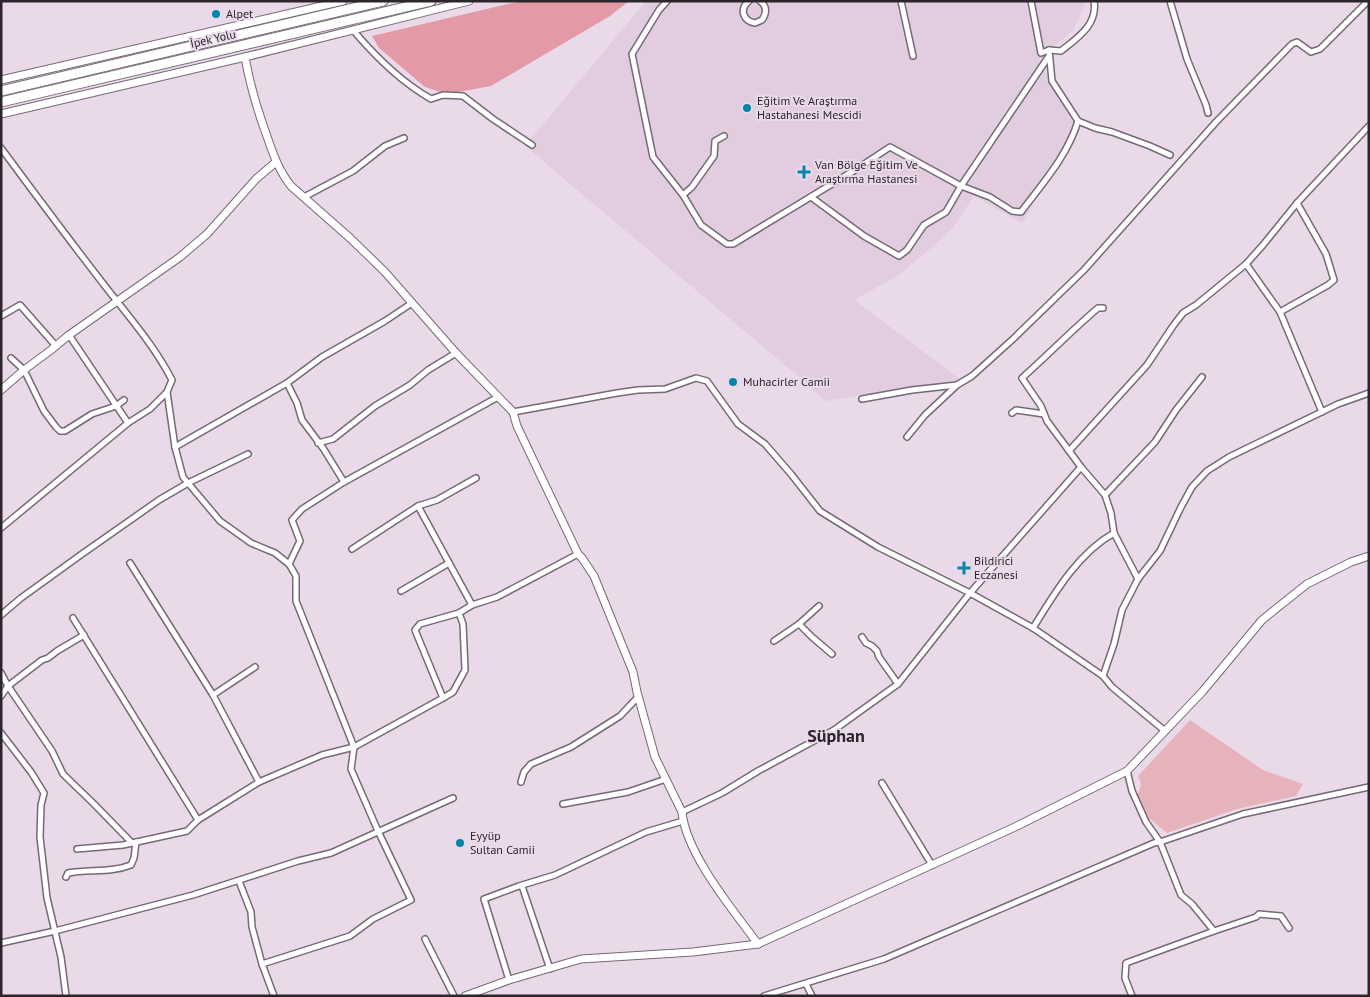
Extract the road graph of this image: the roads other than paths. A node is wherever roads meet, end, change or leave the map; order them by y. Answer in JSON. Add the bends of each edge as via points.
{"nodes":[{"id":1,"x":343,"y":1,"type":"edge"},
{"id":2,"x":383,"y":1,"type":"edge"},
{"id":3,"x":431,"y":1,"type":"edge"},
{"id":4,"x":469,"y":1,"type":"edge"},
{"id":5,"x":667,"y":1,"type":"edge"},
{"id":6,"x":901,"y":1,"type":"edge"},
{"id":7,"x":1031,"y":1,"type":"edge"},
{"id":8,"x":1094,"y":1,"type":"edge"},
{"id":9,"x":1170,"y":1,"type":"edge"},
{"id":10,"x":1368,"y":1,"type":"edge"},
{"id":11,"x":747,"y":2,"type":"edge"},
{"id":12,"x":761,"y":2,"type":"edge"},
{"id":13,"x":353,"y":30,"type":"junction"},
{"id":14,"x":1049,"y":53,"type":"junction"},
{"id":15,"x":245,"y":56,"type":"junction"},
{"id":16,"x":913,"y":56,"type":"dead end"},
{"id":17,"x":1,"y":80,"type":"edge"},
{"id":18,"x":1,"y":91,"type":"edge"},
{"id":19,"x":1,"y":102,"type":"edge"},
{"id":20,"x":1208,"y":113,"type":"dead end"},
{"id":21,"x":1,"y":114,"type":"edge"},
{"id":22,"x":1078,"y":121,"type":"junction"},
{"id":23,"x":1369,"y":126,"type":"edge"},
{"id":24,"x":724,"y":136,"type":"dead end"},
{"id":25,"x":404,"y":138,"type":"dead end"},
{"id":26,"x":532,"y":144,"type":"dead end"},
{"id":27,"x":1,"y":148,"type":"edge"},
{"id":28,"x":1170,"y":156,"type":"dead end"},
{"id":29,"x":276,"y":162,"type":"junction"},
{"id":30,"x":961,"y":186,"type":"junction"},
{"id":31,"x":683,"y":195,"type":"junction"},
{"id":32,"x":304,"y":197,"type":"junction"},
{"id":33,"x":811,"y":197,"type":"junction"},
{"id":34,"x":1297,"y":202,"type":"junction"},
{"id":35,"x":1246,"y":264,"type":"junction"},
{"id":36,"x":118,"y":302,"type":"junction"},
{"id":37,"x":412,"y":303,"type":"junction"},
{"id":38,"x":1103,"y":308,"type":"dead end"},
{"id":39,"x":1280,"y":312,"type":"junction"},
{"id":40,"x":1,"y":316,"type":"edge"},
{"id":41,"x":69,"y":335,"type":"junction"},
{"id":42,"x":56,"y":346,"type":"junction"},
{"id":43,"x":456,"y":353,"type":"junction"},
{"id":44,"x":11,"y":358,"type":"dead end"},
{"id":45,"x":24,"y":370,"type":"junction"},
{"id":46,"x":1202,"y":378,"type":"dead end"},
{"id":47,"x":287,"y":383,"type":"junction"},
{"id":48,"x":957,"y":386,"type":"junction"},
{"id":49,"x":1,"y":390,"type":"edge"},
{"id":50,"x":167,"y":392,"type":"junction"},
{"id":51,"x":1369,"y":393,"type":"edge"},
{"id":52,"x":498,"y":397,"type":"junction"},
{"id":53,"x":862,"y":399,"type":"dead end"},
{"id":54,"x":124,"y":400,"type":"dead end"},
{"id":55,"x":116,"y":406,"type":"junction"},
{"id":56,"x":513,"y":412,"type":"junction"},
{"id":57,"x":1322,"y":412,"type":"junction"},
{"id":58,"x":1012,"y":413,"type":"dead end"},
{"id":59,"x":1044,"y":414,"type":"junction"},
{"id":60,"x":128,"y":423,"type":"junction"},
{"id":61,"x":907,"y":437,"type":"dead end"},
{"id":62,"x":318,"y":443,"type":"junction"},
{"id":63,"x":175,"y":448,"type":"junction"},
{"id":64,"x":1069,"y":451,"type":"junction"},
{"id":65,"x":248,"y":454,"type":"dead end"},
{"id":66,"x":1081,"y":467,"type":"junction"},
{"id":67,"x":476,"y":478,"type":"dead end"},
{"id":68,"x":344,"y":482,"type":"junction"},
{"id":69,"x":188,"y":483,"type":"junction"},
{"id":70,"x":1105,"y":495,"type":"junction"},
{"id":71,"x":418,"y":506,"type":"junction"},
{"id":72,"x":1,"y":528,"type":"edge"},
{"id":73,"x":1114,"y":533,"type":"junction"},
{"id":74,"x":352,"y":549,"type":"dead end"},
{"id":75,"x":578,"y":554,"type":"junction"},
{"id":76,"x":1369,"y":556,"type":"edge"},
{"id":77,"x":449,"y":563,"type":"junction"},
{"id":78,"x":130,"y":564,"type":"dead end"},
{"id":79,"x":289,"y":564,"type":"junction"},
{"id":80,"x":1138,"y":578,"type":"junction"},
{"id":81,"x":401,"y":591,"type":"dead end"},
{"id":82,"x":970,"y":593,"type":"junction"},
{"id":83,"x":472,"y":605,"type":"junction"},
{"id":84,"x":819,"y":606,"type":"dead end"},
{"id":85,"x":459,"y":612,"type":"junction"},
{"id":86,"x":1,"y":614,"type":"edge"},
{"id":87,"x":73,"y":618,"type":"dead end"},
{"id":88,"x":799,"y":624,"type":"junction"},
{"id":89,"x":1033,"y":628,"type":"junction"},
{"id":90,"x":84,"y":635,"type":"junction"},
{"id":91,"x":862,"y":637,"type":"dead end"},
{"id":92,"x":774,"y":641,"type":"dead end"},
{"id":93,"x":832,"y":654,"type":"dead end"},
{"id":94,"x":255,"y":667,"type":"dead end"},
{"id":95,"x":1,"y":673,"type":"edge"},
{"id":96,"x":1103,"y":676,"type":"junction"},
{"id":97,"x":898,"y":684,"type":"junction"},
{"id":98,"x":8,"y":686,"type":"junction"},
{"id":99,"x":213,"y":695,"type":"junction"},
{"id":100,"x":1,"y":696,"type":"edge"},
{"id":101,"x":638,"y":697,"type":"junction"},
{"id":102,"x":443,"y":698,"type":"junction"},
{"id":103,"x":1165,"y":731,"type":"junction"},
{"id":104,"x":1,"y":732,"type":"edge"},
{"id":105,"x":354,"y":747,"type":"junction"},
{"id":106,"x":1127,"y":771,"type":"junction"},
{"id":107,"x":666,"y":778,"type":"junction"},
{"id":108,"x":259,"y":782,"type":"junction"},
{"id":109,"x":521,"y":782,"type":"dead end"},
{"id":110,"x":882,"y":783,"type":"dead end"},
{"id":111,"x":1369,"y":787,"type":"edge"},
{"id":112,"x":453,"y":798,"type":"dead end"},
{"id":113,"x":563,"y":804,"type":"dead end"},
{"id":114,"x":682,"y":812,"type":"junction"},
{"id":115,"x":198,"y":820,"type":"junction"},
{"id":116,"x":683,"y":821,"type":"junction"},
{"id":117,"x":378,"y":831,"type":"junction"},
{"id":118,"x":1160,"y":842,"type":"junction"},
{"id":119,"x":134,"y":843,"type":"junction"},
{"id":120,"x":77,"y":850,"type":"dead end"},
{"id":121,"x":932,"y":865,"type":"junction"},
{"id":122,"x":66,"y":877,"type":"dead end"},
{"id":123,"x":239,"y":881,"type":"junction"},
{"id":124,"x":522,"y":886,"type":"junction"},
{"id":125,"x":1289,"y":928,"type":"dead end"},
{"id":126,"x":55,"y":931,"type":"junction"},
{"id":127,"x":1214,"y":931,"type":"junction"},
{"id":128,"x":425,"y":940,"type":"dead end"},
{"id":129,"x":1,"y":944,"type":"edge"},
{"id":130,"x":758,"y":944,"type":"junction"},
{"id":131,"x":262,"y":964,"type":"junction"},
{"id":132,"x":550,"y":969,"type":"junction"},
{"id":133,"x":508,"y":980,"type":"junction"},
{"id":134,"x":806,"y":984,"type":"junction"},
{"id":135,"x":66,"y":996,"type":"edge"},
{"id":136,"x":274,"y":996,"type":"edge"},
{"id":137,"x":454,"y":996,"type":"edge"},
{"id":138,"x":465,"y":996,"type":"edge"},
{"id":139,"x":764,"y":996,"type":"edge"},
{"id":140,"x":812,"y":996,"type":"edge"},
{"id":141,"x":1132,"y":996,"type":"edge"}],
"edges":[{"from":1,"to":17,"type":"street"},
{"from":2,"to":18,"type":"highway","name":"İpek Yolu"},
{"from":3,"to":19,"type":"highway","name":"İpek Yolu"},
{"from":4,"to":13,"type":"street"},
{"from":5,"to":31,"type":"street","via":[[632,54],[632,60],[653,157]]},
{"from":6,"to":16,"type":"street"},
{"from":7,"to":14,"type":"street","via":[[1041,54]]},
{"from":8,"to":14,"type":"street","via":[[1096,10],[1087,29],[1061,51]]},
{"from":9,"to":20,"type":"street","via":[[1187,59]]},
{"from":10,"to":48,"type":"street","via":[[1320,49],[1311,52],[1297,42],[1292,44],[1216,122],[1084,270],[1013,339]]},
{"from":11,"to":12,"type":"street","via":[[743,10],[745,18],[755,23],[765,16],[766,9]]},
{"from":13,"to":15,"type":"street"},
{"from":13,"to":26,"type":"street","via":[[414,89],[431,99],[443,95],[464,96],[493,120]]},
{"from":14,"to":22,"type":"street","via":[[1052,81]]},
{"from":14,"to":30,"type":"street"},
{"from":15,"to":21,"type":"street"},
{"from":15,"to":29,"type":"street","via":[[252,93]]},
{"from":22,"to":28,"type":"street"},
{"from":22,"to":30,"type":"street","via":[[1063,152],[1021,212],[1012,211],[990,197]]},
{"from":23,"to":34,"type":"street"},
{"from":24,"to":31,"type":"street","via":[[715,141],[714,156]]},
{"from":25,"to":32,"type":"street","via":[[385,146],[353,171]]},
{"from":27,"to":36,"type":"street"},
{"from":29,"to":32,"type":"street","via":[[291,186]]},
{"from":29,"to":36,"type":"street","via":[[256,179],[207,234]]},
{"from":30,"to":33,"type":"street","via":[[890,147]]},
{"from":30,"to":33,"type":"street","via":[[946,212],[924,225],[907,250],[898,256],[864,236]]},
{"from":31,"to":33,"type":"street","via":[[701,225],[727,244]]},
{"from":32,"to":37,"type":"street","via":[[378,265]]},
{"from":34,"to":35,"type":"street"},
{"from":34,"to":39,"type":"street","via":[[1326,254],[1334,280]]},
{"from":35,"to":39,"type":"street"},
{"from":35,"to":64,"type":"street","via":[[1183,313],[1147,365]]},
{"from":36,"to":41,"type":"street"},
{"from":36,"to":50,"type":"street","via":[[164,365],[172,380]]},
{"from":37,"to":43,"type":"street"},
{"from":37,"to":47,"type":"street","via":[[322,357]]},
{"from":38,"to":59,"type":"street","via":[[1098,308],[1072,330],[1022,378]]},
{"from":39,"to":57,"type":"street"},
{"from":40,"to":42,"type":"street","via":[[20,305]]},
{"from":41,"to":42,"type":"street"},
{"from":41,"to":55,"type":"street"},
{"from":42,"to":45,"type":"street"},
{"from":43,"to":52,"type":"street"},
{"from":43,"to":62,"type":"street","via":[[375,406],[333,439]]},
{"from":44,"to":45,"type":"street"},
{"from":45,"to":49,"type":"street"},
{"from":45,"to":55,"type":"street","via":[[44,410],[60,431]]},
{"from":46,"to":70,"type":"street","via":[[1155,442]]},
{"from":47,"to":62,"type":"street","via":[[302,420]]},
{"from":47,"to":63,"type":"street"},
{"from":48,"to":53,"type":"street"},
{"from":48,"to":61,"type":"street","via":[[925,415]]},
{"from":50,"to":60,"type":"street","via":[[150,409]]},
{"from":50,"to":63,"type":"street"},
{"from":51,"to":57,"type":"street"},
{"from":52,"to":56,"type":"street"},
{"from":52,"to":68,"type":"street"},
{"from":54,"to":55,"type":"street"},
{"from":55,"to":60,"type":"street"},
{"from":56,"to":75,"type":"street"},
{"from":56,"to":82,"type":"street","via":[[617,393],[665,389],[696,378],[707,381],[738,424],[765,444],[820,511],[878,547]]},
{"from":57,"to":80,"type":"street","via":[[1228,457],[1207,471],[1192,487],[1160,551]]},
{"from":58,"to":59,"type":"street","via":[[1016,410]]},
{"from":59,"to":64,"type":"street"},
{"from":60,"to":72,"type":"street"},
{"from":62,"to":68,"type":"street"},
{"from":63,"to":69,"type":"street"},
{"from":64,"to":66,"type":"street"},
{"from":65,"to":69,"type":"street"},
{"from":66,"to":70,"type":"street"},
{"from":66,"to":82,"type":"street"},
{"from":67,"to":71,"type":"street","via":[[437,500]]},
{"from":68,"to":79,"type":"street","via":[[302,509],[292,520],[300,541]]},
{"from":69,"to":79,"type":"street","via":[[220,522]]},
{"from":69,"to":86,"type":"street","via":[[159,500]]},
{"from":70,"to":73,"type":"street"},
{"from":71,"to":74,"type":"street"},
{"from":71,"to":77,"type":"street"},
{"from":73,"to":80,"type":"street"},
{"from":73,"to":89,"type":"street","via":[[1102,540],[1060,585]]},
{"from":75,"to":83,"type":"street","via":[[497,597]]},
{"from":75,"to":101,"type":"street","via":[[594,576],[633,672]]},
{"from":76,"to":103,"type":"street","via":[[1307,584],[1262,620]]},
{"from":77,"to":81,"type":"street"},
{"from":77,"to":83,"type":"street"},
{"from":78,"to":99,"type":"street"},
{"from":79,"to":105,"type":"street","via":[[296,576],[296,601]]},
{"from":80,"to":96,"type":"street","via":[[1122,610]]},
{"from":82,"to":89,"type":"street"},
{"from":82,"to":97,"type":"street"},
{"from":83,"to":85,"type":"street"},
{"from":84,"to":88,"type":"street"},
{"from":85,"to":102,"type":"street","via":[[463,624],[465,670],[453,692]]},
{"from":85,"to":102,"type":"street","via":[[420,624],[415,630]]},
{"from":87,"to":90,"type":"street"},
{"from":88,"to":92,"type":"street"},
{"from":88,"to":93,"type":"street"},
{"from":89,"to":96,"type":"street"},
{"from":90,"to":98,"type":"street","via":[[42,660]]},
{"from":90,"to":115,"type":"street"},
{"from":91,"to":97,"type":"street","via":[[877,651]]},
{"from":94,"to":99,"type":"street"},
{"from":95,"to":98,"type":"street"},
{"from":96,"to":103,"type":"street"},
{"from":97,"to":114,"type":"street","via":[[834,730]]},
{"from":98,"to":100,"type":"street"},
{"from":98,"to":119,"type":"street","via":[[52,751],[63,774]]},
{"from":99,"to":108,"type":"street"},
{"from":101,"to":107,"type":"street","via":[[655,756]]},
{"from":101,"to":109,"type":"street","via":[[620,716],[571,747],[531,764]]},
{"from":102,"to":105,"type":"street"},
{"from":103,"to":106,"type":"street"},
{"from":104,"to":126,"type":"street","via":[[44,793],[40,837],[47,898]]},
{"from":105,"to":108,"type":"street","via":[[322,756]]},
{"from":105,"to":117,"type":"street","via":[[351,769]]},
{"from":106,"to":118,"type":"street","via":[[1146,822]]},
{"from":106,"to":121,"type":"street"},
{"from":107,"to":113,"type":"street","via":[[628,792]]},
{"from":107,"to":114,"type":"street"},
{"from":108,"to":115,"type":"street"},
{"from":110,"to":121,"type":"street"},
{"from":111,"to":118,"type":"street","via":[[1243,814]]},
{"from":112,"to":117,"type":"street"},
{"from":114,"to":116,"type":"street"},
{"from":115,"to":119,"type":"street","via":[[187,831]]},
{"from":116,"to":124,"type":"street","via":[[646,832],[555,875]]},
{"from":116,"to":130,"type":"street","via":[[694,850],[711,878]]},
{"from":117,"to":123,"type":"street","via":[[331,853]]},
{"from":117,"to":131,"type":"street","via":[[411,900],[350,936]]},
{"from":118,"to":127,"type":"street","via":[[1181,894]]},
{"from":118,"to":134,"type":"street","via":[[884,959]]},
{"from":119,"to":120,"type":"street"},
{"from":119,"to":122,"type":"street","via":[[131,865],[76,871]]},
{"from":121,"to":130,"type":"street"},
{"from":123,"to":126,"type":"street"},
{"from":123,"to":131,"type":"street"},
{"from":124,"to":132,"type":"street"},
{"from":124,"to":133,"type":"street","via":[[484,899]]},
{"from":125,"to":127,"type":"street","via":[[1281,916],[1259,914]]},
{"from":126,"to":129,"type":"street"},
{"from":126,"to":135,"type":"street"},
{"from":127,"to":141,"type":"street","via":[[1126,963],[1124,978]]},
{"from":128,"to":137,"type":"street"},
{"from":130,"to":132,"type":"street","via":[[581,959]]},
{"from":131,"to":136,"type":"street"},
{"from":132,"to":133,"type":"street"},
{"from":133,"to":138,"type":"street"},
{"from":134,"to":139,"type":"street"},
{"from":134,"to":140,"type":"street"}]}
